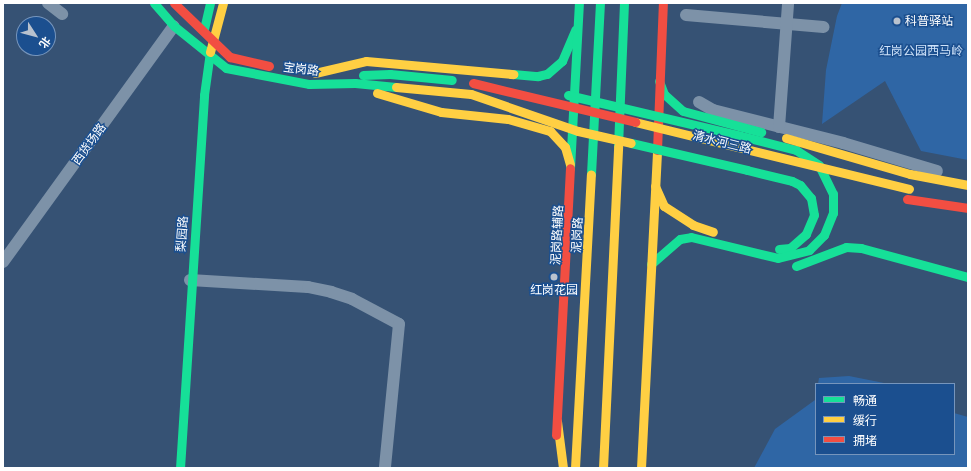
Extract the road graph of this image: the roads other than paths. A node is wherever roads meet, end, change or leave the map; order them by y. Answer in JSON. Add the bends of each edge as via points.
{"nodes":[{"id":1,"x":48,"y":3,"type":"edge"},
{"id":2,"x":154,"y":3,"type":"edge"},
{"id":3,"x":174,"y":3,"type":"edge"},
{"id":4,"x":210,"y":3,"type":"edge"},
{"id":5,"x":223,"y":3,"type":"edge"},
{"id":6,"x":579,"y":3,"type":"edge"},
{"id":7,"x":600,"y":3,"type":"edge"},
{"id":8,"x":624,"y":3,"type":"edge"},
{"id":9,"x":662,"y":3,"type":"edge"},
{"id":10,"x":788,"y":3,"type":"edge"},
{"id":11,"x":62,"y":14,"type":"dead end"},
{"id":12,"x":686,"y":15,"type":"dead end"},
{"id":13,"x":578,"y":20,"type":"junction"},
{"id":14,"x":786,"y":24,"type":"junction"},
{"id":15,"x":174,"y":26,"type":"junction"},
{"id":16,"x":823,"y":27,"type":"dead end"},
{"id":17,"x":204,"y":32,"type":"junction"},
{"id":18,"x":212,"y":41,"type":"junction"},
{"id":19,"x":201,"y":46,"type":"junction"},
{"id":20,"x":210,"y":53,"type":"junction"},
{"id":21,"x":198,"y":60,"type":"dead end"},
{"id":22,"x":276,"y":67,"type":"dead end"},
{"id":23,"x":303,"y":71,"type":"dead end"},
{"id":24,"x":316,"y":73,"type":"junction"},
{"id":25,"x":659,"y":81,"type":"junction"},
{"id":26,"x":466,"y":82,"type":"junction"},
{"id":27,"x":309,"y":84,"type":"junction"},
{"id":28,"x":471,"y":94,"type":"junction"},
{"id":29,"x":699,"y":102,"type":"dead end"},
{"id":30,"x":779,"y":127,"type":"junction"},
{"id":31,"x":626,"y":131,"type":"dead end"},
{"id":32,"x":649,"y":136,"type":"dead end"},
{"id":33,"x":664,"y":140,"type":"dead end"},
{"id":34,"x":695,"y":148,"type":"dead end"},
{"id":35,"x":572,"y":176,"type":"junction"},
{"id":36,"x":968,"y":176,"type":"edge"},
{"id":37,"x":842,"y":184,"type":"dead end"},
{"id":38,"x":968,"y":185,"type":"edge"},
{"id":39,"x":655,"y":186,"type":"junction"},
{"id":40,"x":913,"y":189,"type":"dead end"},
{"id":41,"x":903,"y":198,"type":"dead end"},
{"id":42,"x":968,"y":208,"type":"edge"},
{"id":43,"x":671,"y":246,"type":"junction"},
{"id":44,"x":737,"y":259,"type":"dead end"},
{"id":45,"x":3,"y":262,"type":"edge"},
{"id":46,"x":651,"y":264,"type":"junction"},
{"id":47,"x":780,"y":268,"type":"dead end"},
{"id":48,"x":968,"y":277,"type":"edge"},
{"id":49,"x":185,"y":279,"type":"junction"},
{"id":50,"x":180,"y":310,"type":"dead end"},
{"id":51,"x":557,"y":421,"type":"junction"},
{"id":52,"x":170,"y":468,"type":"edge"},
{"id":53,"x":180,"y":468,"type":"edge"},
{"id":54,"x":385,"y":468,"type":"edge"},
{"id":55,"x":552,"y":468,"type":"edge"},
{"id":56,"x":563,"y":468,"type":"edge"},
{"id":57,"x":575,"y":468,"type":"edge"},
{"id":58,"x":603,"y":468,"type":"edge"},
{"id":59,"x":641,"y":468,"type":"edge"}],
"edges":[{"from":1,"to":11,"type":"street"},
{"from":2,"to":15,"type":"main road","name":"宝岗路"},
{"from":3,"to":17,"type":"main road","name":"宝岗路"},
{"from":4,"to":17,"type":"main road"},
{"from":5,"to":18,"type":"main road","name":"梨园路"},
{"from":6,"to":13,"type":"main road","name":"泥岗路辅路"},
{"from":7,"to":57,"type":"main road","name":"泥岗路"},
{"from":8,"to":58,"type":"main road"},
{"from":9,"to":25,"type":"main road"},
{"from":10,"to":14,"type":"street"},
{"from":12,"to":14,"type":"street"},
{"from":13,"to":24,"type":"main road","via":[[562,61],[547,74],[538,76],[373,62],[353,63]]},
{"from":13,"to":35,"type":"main road","name":"泥岗路辅路"},
{"from":14,"to":16,"type":"street"},
{"from":14,"to":30,"type":"street"},
{"from":15,"to":19,"type":"main road","name":"宝岗路"},
{"from":15,"to":45,"type":"street","name":"西货场路"},
{"from":17,"to":18,"type":"main road","name":"宝岗路"},
{"from":17,"to":19,"type":"main road"},
{"from":18,"to":20,"type":"main road","name":"梨园路"},
{"from":18,"to":22,"type":"main road","name":"宝岗路","via":[[230,57]]},
{"from":19,"to":20,"type":"main road","name":"宝岗路"},
{"from":19,"to":21,"type":"main road"},
{"from":20,"to":27,"type":"main road","name":"宝岗路","via":[[226,68]]},
{"from":20,"to":49,"type":"main road","name":"梨园路"},
{"from":23,"to":24,"type":"main road","name":"宝岗路"},
{"from":24,"to":26,"type":"main road","name":"宝岗路","via":[[390,74]]},
{"from":25,"to":38,"type":"main road","via":[[668,99],[690,114],[808,143],[910,174]]},
{"from":25,"to":39,"type":"main road"},
{"from":26,"to":40,"type":"main road","name":"清水河三路","bridge":true},
{"from":26,"to":43,"type":"main road","bridge":true,"via":[[592,99],[796,150],[819,165],[830,184],[833,214],[824,235],[809,250],[789,258],[765,256],[698,237],[680,239]]},
{"from":27,"to":28,"type":"main road","name":"宝岗路","via":[[355,83]]},
{"from":27,"to":35,"type":"main road","via":[[371,92],[441,112],[508,119],[550,131],[568,153]]},
{"from":28,"to":31,"type":"main road","bridge":true},
{"from":28,"to":39,"type":"main road","bridge":true,"via":[[578,131],[792,181],[811,198],[814,215],[806,234],[799,242],[790,248],[767,248],[692,225],[660,202]]},
{"from":29,"to":30,"type":"street","via":[[714,110]]},
{"from":30,"to":36,"type":"street","via":[[921,167]]},
{"from":32,"to":33,"type":"main road"},
{"from":34,"to":37,"type":"main road","name":"清水河三路"},
{"from":35,"to":51,"type":"main road","name":"泥岗路辅路"},
{"from":39,"to":46,"type":"main road"},
{"from":41,"to":42,"type":"main road"},
{"from":43,"to":44,"type":"main road","via":[[692,246]]},
{"from":43,"to":46,"type":"main road"},
{"from":46,"to":59,"type":"main road"},
{"from":47,"to":48,"type":"main road","via":[[806,263],[839,249],[861,248]]},
{"from":49,"to":53,"type":"main road","name":"梨园路"},
{"from":49,"to":54,"type":"street","via":[[308,287],[352,299],[399,324]]},
{"from":50,"to":52,"type":"main road"},
{"from":51,"to":55,"type":"main road","name":"泥岗路辅路"},
{"from":51,"to":56,"type":"main road"}]}
